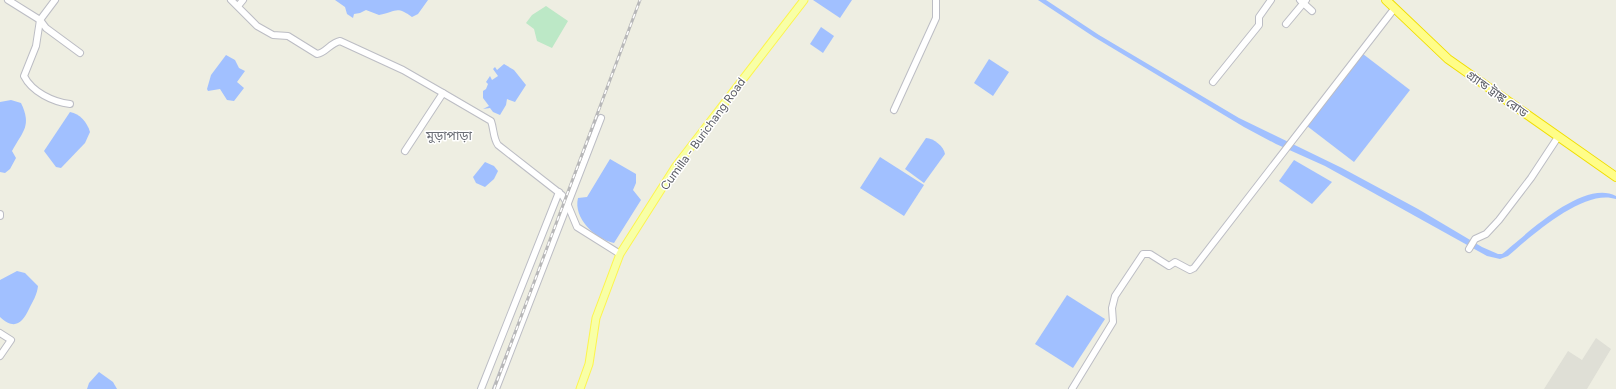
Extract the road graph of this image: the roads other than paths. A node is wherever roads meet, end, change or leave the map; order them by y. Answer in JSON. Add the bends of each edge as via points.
{"nodes":[{"id":1,"x":8,"y":0,"type":"edge"},
{"id":2,"x":55,"y":0,"type":"edge"},
{"id":3,"x":231,"y":0,"type":"edge"},
{"id":4,"x":244,"y":0,"type":"edge"},
{"id":5,"x":804,"y":0,"type":"edge"},
{"id":6,"x":936,"y":0,"type":"edge"},
{"id":7,"x":1271,"y":0,"type":"edge"},
{"id":8,"x":1386,"y":0,"type":"edge"},
{"id":9,"x":1303,"y":1,"type":"edge"},
{"id":10,"x":238,"y":6,"type":"junction"},
{"id":11,"x":1394,"y":9,"type":"junction"},
{"id":12,"x":1312,"y":11,"type":"dead end"},
{"id":13,"x":40,"y":20,"type":"junction"},
{"id":14,"x":1286,"y":24,"type":"dead end"},
{"id":15,"x":80,"y":53,"type":"dead end"},
{"id":16,"x":1213,"y":82,"type":"dead end"},
{"id":17,"x":443,"y":93,"type":"junction"},
{"id":18,"x":70,"y":104,"type":"dead end"},
{"id":19,"x":894,"y":110,"type":"dead end"},
{"id":20,"x":601,"y":118,"type":"dead end"},
{"id":21,"x":1558,"y":137,"type":"junction"},
{"id":22,"x":405,"y":151,"type":"dead end"},
{"id":23,"x":1616,"y":177,"type":"edge"},
{"id":24,"x":559,"y":192,"type":"junction"},
{"id":25,"x":567,"y":203,"type":"junction"},
{"id":26,"x":1469,"y":249,"type":"dead end"},
{"id":27,"x":620,"y":254,"type":"junction"},
{"id":28,"x":0,"y":333,"type":"edge"},
{"id":29,"x":0,"y":356,"type":"edge"},
{"id":30,"x":481,"y":389,"type":"edge"},
{"id":31,"x":496,"y":389,"type":"edge"},
{"id":32,"x":580,"y":389,"type":"edge"},
{"id":33,"x":1072,"y":389,"type":"edge"}],
"edges":[{"from":1,"to":13,"type":"street"},
{"from":2,"to":13,"type":"street"},
{"from":3,"to":10,"type":"street"},
{"from":4,"to":10,"type":"street"},
{"from":5,"to":27,"type":"main road","name":"Cumilla - Burichang Road","via":[[676,166]]},
{"from":6,"to":19,"type":"street","via":[[936,18]]},
{"from":7,"to":16,"type":"street","via":[[1259,16],[1259,25]]},
{"from":8,"to":11,"type":"highway","name":"গ্র্যান্ড ট্রাঙ্ক রোড"},
{"from":9,"to":12,"type":"street"},
{"from":9,"to":14,"type":"street"},
{"from":10,"to":17,"type":"street","via":[[257,26],[273,35],[288,36],[317,54],[333,42],[340,41],[403,70]]},
{"from":11,"to":21,"type":"highway","name":"গ্র্যান্ড ট্রাঙ্ক রোড","via":[[1448,59]]},
{"from":11,"to":33,"type":"street","via":[[1194,268],[1190,270],[1175,262],[1169,266],[1150,254],[1143,254],[1115,296],[1112,308],[1113,322]]},
{"from":13,"to":15,"type":"street","via":[[46,28]]},
{"from":13,"to":18,"type":"street","via":[[36,46],[24,76],[42,94],[60,103]]},
{"from":17,"to":22,"type":"street"},
{"from":17,"to":24,"type":"street","via":[[490,121],[498,146]]},
{"from":20,"to":25,"type":"street"},
{"from":21,"to":23,"type":"highway","name":"গ্র্যান্ড ট্রাঙ্ক রোড"},
{"from":21,"to":26,"type":"street","via":[[1499,220],[1486,234],[1475,239]]},
{"from":24,"to":25,"type":"street"},
{"from":24,"to":30,"type":"street"},
{"from":25,"to":27,"type":"street","via":[[577,227]]},
{"from":25,"to":31,"type":"street"},
{"from":27,"to":32,"type":"main road","name":"Cumilla - Burichang Road","via":[[596,318],[589,364]]},
{"from":28,"to":29,"type":"street","via":[[11,340]]}]}
